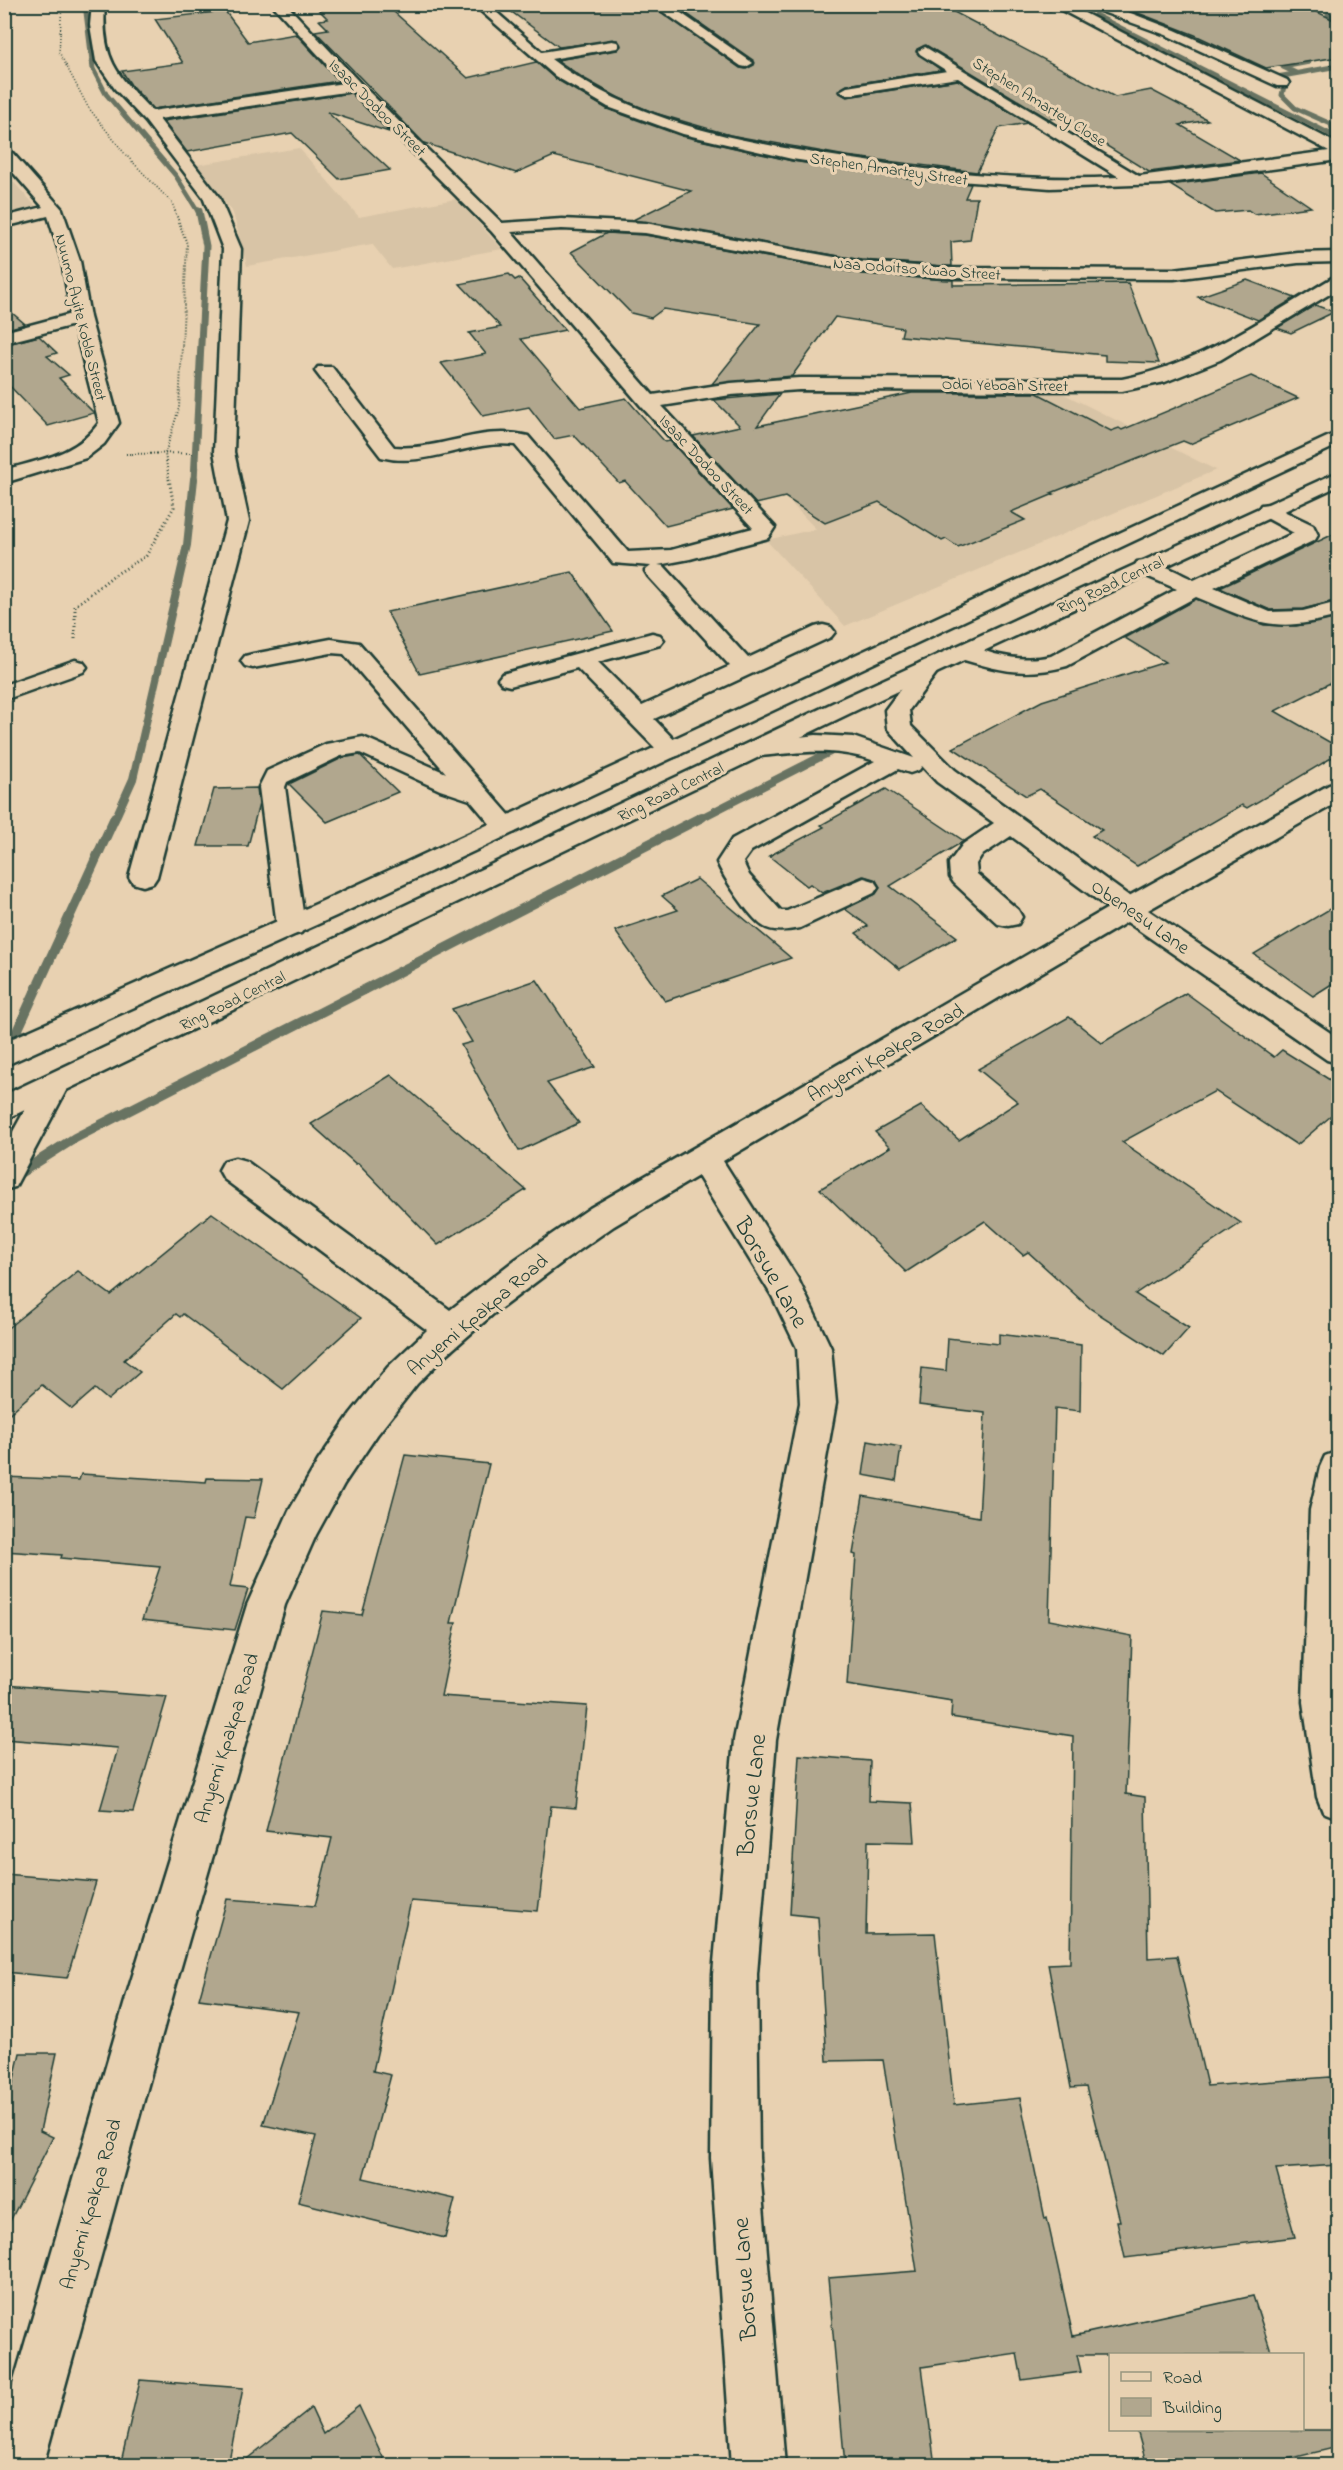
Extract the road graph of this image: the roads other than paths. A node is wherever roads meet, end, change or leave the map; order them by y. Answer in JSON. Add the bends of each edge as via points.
{"nodes":[{"id":1,"x":99,"y":4,"type":"edge"},
{"id":2,"x":278,"y":4,"type":"edge"},
{"id":3,"x":479,"y":4,"type":"edge"},
{"id":4,"x":658,"y":4,"type":"edge"},
{"id":5,"x":1056,"y":4,"type":"edge"},
{"id":6,"x":1116,"y":4,"type":"edge"},
{"id":7,"x":1102,"y":7,"type":"junction"},
{"id":8,"x":1070,"y":12,"type":"junction"},
{"id":9,"x":612,"y":45,"type":"dead end"},
{"id":10,"x":925,"y":51,"type":"dead end"},
{"id":11,"x":540,"y":57,"type":"junction"},
{"id":12,"x":746,"y":63,"type":"dead end"},
{"id":13,"x":960,"y":73,"type":"junction"},
{"id":14,"x":1282,"y":83,"type":"dead end"},
{"id":15,"x":355,"y":86,"type":"junction"},
{"id":16,"x":847,"y":91,"type":"dead end"},
{"id":17,"x":149,"y":116,"type":"junction"},
{"id":18,"x":4,"y":152,"type":"edge"},
{"id":19,"x":1338,"y":152,"type":"edge"},
{"id":20,"x":1136,"y":181,"type":"junction"},
{"id":21,"x":54,"y":209,"type":"junction"},
{"id":22,"x":4,"y":222,"type":"edge"},
{"id":23,"x":498,"y":228,"type":"junction"},
{"id":24,"x":1338,"y":257,"type":"edge"},
{"id":25,"x":1338,"y":282,"type":"edge"},
{"id":26,"x":81,"y":317,"type":"junction"},
{"id":27,"x":4,"y":338,"type":"edge"},
{"id":28,"x":325,"y":371,"type":"dead end"},
{"id":29,"x":648,"y":402,"type":"junction"},
{"id":30,"x":1338,"y":438,"type":"edge"},
{"id":31,"x":4,"y":477,"type":"edge"},
{"id":32,"x":1338,"y":477,"type":"edge"},
{"id":33,"x":1269,"y":510,"type":"junction"},
{"id":34,"x":1145,"y":567,"type":"junction"},
{"id":35,"x":656,"y":570,"type":"dead end"},
{"id":36,"x":1195,"y":588,"type":"junction"},
{"id":37,"x":1338,"y":609,"type":"edge"},
{"id":38,"x":823,"y":632,"type":"dead end"},
{"id":39,"x":652,"y":640,"type":"dead end"},
{"id":40,"x":962,"y":652,"type":"junction"},
{"id":41,"x":582,"y":660,"type":"junction"},
{"id":42,"x":254,"y":662,"type":"dead end"},
{"id":43,"x":75,"y":667,"type":"road end"},
{"id":44,"x":745,"y":668,"type":"junction"},
{"id":45,"x":928,"y":668,"type":"junction"},
{"id":46,"x":510,"y":679,"type":"dead end"},
{"id":47,"x":4,"y":693,"type":"edge"},
{"id":48,"x":639,"y":717,"type":"junction"},
{"id":49,"x":760,"y":748,"type":"junction"},
{"id":50,"x":671,"y":750,"type":"junction"},
{"id":51,"x":896,"y":760,"type":"junction"},
{"id":52,"x":946,"y":776,"type":"junction"},
{"id":53,"x":1338,"y":791,"type":"edge"},
{"id":54,"x":476,"y":794,"type":"junction"},
{"id":55,"x":1011,"y":824,"type":"junction"},
{"id":56,"x":506,"y":826,"type":"junction"},
{"id":57,"x":143,"y":877,"type":"dead end"},
{"id":58,"x":864,"y":887,"type":"dead end"},
{"id":59,"x":1128,"y":909,"type":"junction"},
{"id":60,"x":1008,"y":917,"type":"dead end"},
{"id":61,"x":291,"y":926,"type":"junction"},
{"id":62,"x":1338,"y":1052,"type":"edge"},
{"id":63,"x":4,"y":1055,"type":"edge"},
{"id":64,"x":54,"y":1085,"type":"junction"},
{"id":65,"x":14,"y":1104,"type":"edge"},
{"id":66,"x":704,"y":1158,"type":"junction"},
{"id":67,"x":235,"y":1170,"type":"dead end"},
{"id":68,"x":4,"y":1178,"type":"edge"},
{"id":69,"x":452,"y":1330,"type":"junction"},
{"id":70,"x":1338,"y":1467,"type":"edge"},
{"id":71,"x":1338,"y":1797,"type":"edge"},
{"id":72,"x":16,"y":2466,"type":"edge"},
{"id":73,"x":759,"y":2466,"type":"edge"}],
"edges":[{"from":1,"to":17,"type":"street","via":[[103,61]]},
{"from":2,"to":15,"type":"street","name":"Isaac Dodoo Street"},
{"from":3,"to":11,"type":"street","name":"Stephen Amartey Street"},
{"from":4,"to":12,"type":"street"},
{"from":5,"to":8,"type":"street"},
{"from":6,"to":7,"type":"street"},
{"from":7,"to":8,"type":"street"},
{"from":7,"to":14,"type":"street","via":[[1198,43]]},
{"from":8,"to":19,"type":"street"},
{"from":9,"to":11,"type":"street"},
{"from":10,"to":13,"type":"street","name":"Stephen Amartey Close"},
{"from":11,"to":20,"type":"street","name":"Stephen Amartey Street","via":[[587,91],[625,110],[730,142],[943,177],[1006,182]]},
{"from":13,"to":16,"type":"street"},
{"from":13,"to":20,"type":"street","name":"Stephen Amartey Close"},
{"from":15,"to":17,"type":"street"},
{"from":15,"to":23,"type":"street","name":"Isaac Dodoo Street"},
{"from":17,"to":57,"type":"street","via":[[211,197],[232,249],[224,452],[238,521]]},
{"from":18,"to":21,"type":"street","name":"Nuumo Ayite Kobla Street"},
{"from":19,"to":20,"type":"street","name":"Stephen Amartey Street"},
{"from":21,"to":22,"type":"street"},
{"from":21,"to":26,"type":"street","name":"Nuumo Ayite Kobla Street","via":[[71,261]]},
{"from":23,"to":24,"type":"street","name":"Naa Odoitso Kwao Street","via":[[562,224],[645,228],[862,267],[944,273],[1174,274],[1298,258]]},
{"from":23,"to":29,"type":"street","name":"Isaac Dodoo Street"},
{"from":25,"to":29,"type":"street","name":"Odoi Yeboah Street","via":[[1213,356],[1158,378],[1122,385],[799,384],[731,389]]},
{"from":26,"to":27,"type":"street"},
{"from":26,"to":31,"type":"street","name":"Nuumo Ayite Kobla Street","via":[[109,423],[97,440],[79,454]]},
{"from":28,"to":29,"type":"street","name":"Isaac Dodoo Street","via":[[388,453],[415,454],[484,437],[521,440],[621,558],[655,560],[760,532],[765,527],[762,522]]},
{"from":30,"to":50,"type":"street","name":"Ring Road Central"},
{"from":32,"to":33,"type":"street","name":"Ring Road Central"},
{"from":33,"to":34,"type":"street","name":"Ring Road Central"},
{"from":33,"to":36,"type":"street","via":[[1307,534]]},
{"from":34,"to":36,"type":"street"},
{"from":34,"to":40,"type":"street","name":"Ring Road Central"},
{"from":35,"to":44,"type":"street"},
{"from":36,"to":37,"type":"street","via":[[1266,618],[1285,621]]},
{"from":36,"to":40,"type":"street","via":[[1039,667],[1014,667]]},
{"from":38,"to":44,"type":"street"},
{"from":39,"to":41,"type":"street"},
{"from":40,"to":45,"type":"street","name":"Ring Road Central"},
{"from":41,"to":46,"type":"street"},
{"from":41,"to":48,"type":"street"},
{"from":42,"to":54,"type":"street","via":[[331,646],[351,648]]},
{"from":43,"to":47,"type":"street"},
{"from":44,"to":48,"type":"street"},
{"from":45,"to":49,"type":"street","name":"Ring Road Central"},
{"from":45,"to":52,"type":"street","name":"Obenesu Lane","via":[[897,710],[899,728]]},
{"from":48,"to":50,"type":"street"},
{"from":49,"to":51,"type":"street","name":"Obenesu Lane","via":[[816,742],[853,745]]},
{"from":49,"to":64,"type":"street","name":"Ring Road Central"},
{"from":50,"to":56,"type":"street","name":"Ring Road Central"},
{"from":51,"to":52,"type":"street","name":"Obenesu Lane"},
{"from":51,"to":58,"type":"street","via":[[741,845],[730,862],[737,878],[773,920],[790,921]]},
{"from":52,"to":55,"type":"street","name":"Obenesu Lane"},
{"from":53,"to":59,"type":"street","name":"Anyemi Kpakpa Road"},
{"from":54,"to":56,"type":"street"},
{"from":54,"to":61,"type":"street","via":[[363,745],[335,749],[276,777],[272,787]]},
{"from":55,"to":59,"type":"street","name":"Obenesu Lane"},
{"from":55,"to":60,"type":"street","via":[[972,850],[962,863],[964,877]]},
{"from":56,"to":61,"type":"street","name":"Ring Road Central"},
{"from":59,"to":62,"type":"street","name":"Obenesu Lane"},
{"from":59,"to":66,"type":"street","name":"Anyemi Kpakpa Road"},
{"from":61,"to":63,"type":"street","name":"Ring Road Central"},
{"from":64,"to":65,"type":"street","name":"Ring Road Central"},
{"from":64,"to":68,"type":"street"},
{"from":66,"to":69,"type":"street","name":"Anyemi Kpakpa Road","via":[[527,1268]]},
{"from":66,"to":73,"type":"street","name":"Borsue Lane","via":[[786,1288],[814,1348],[818,1403],[755,1740],[735,1974],[735,2158]]},
{"from":67,"to":69,"type":"street"},
{"from":69,"to":72,"type":"street","name":"Anyemi Kpakpa Road","via":[[410,1366],[351,1438],[290,1545],[266,1605]]},
{"from":70,"to":71,"type":"street","via":[[1329,1510],[1323,1702]]}]}
